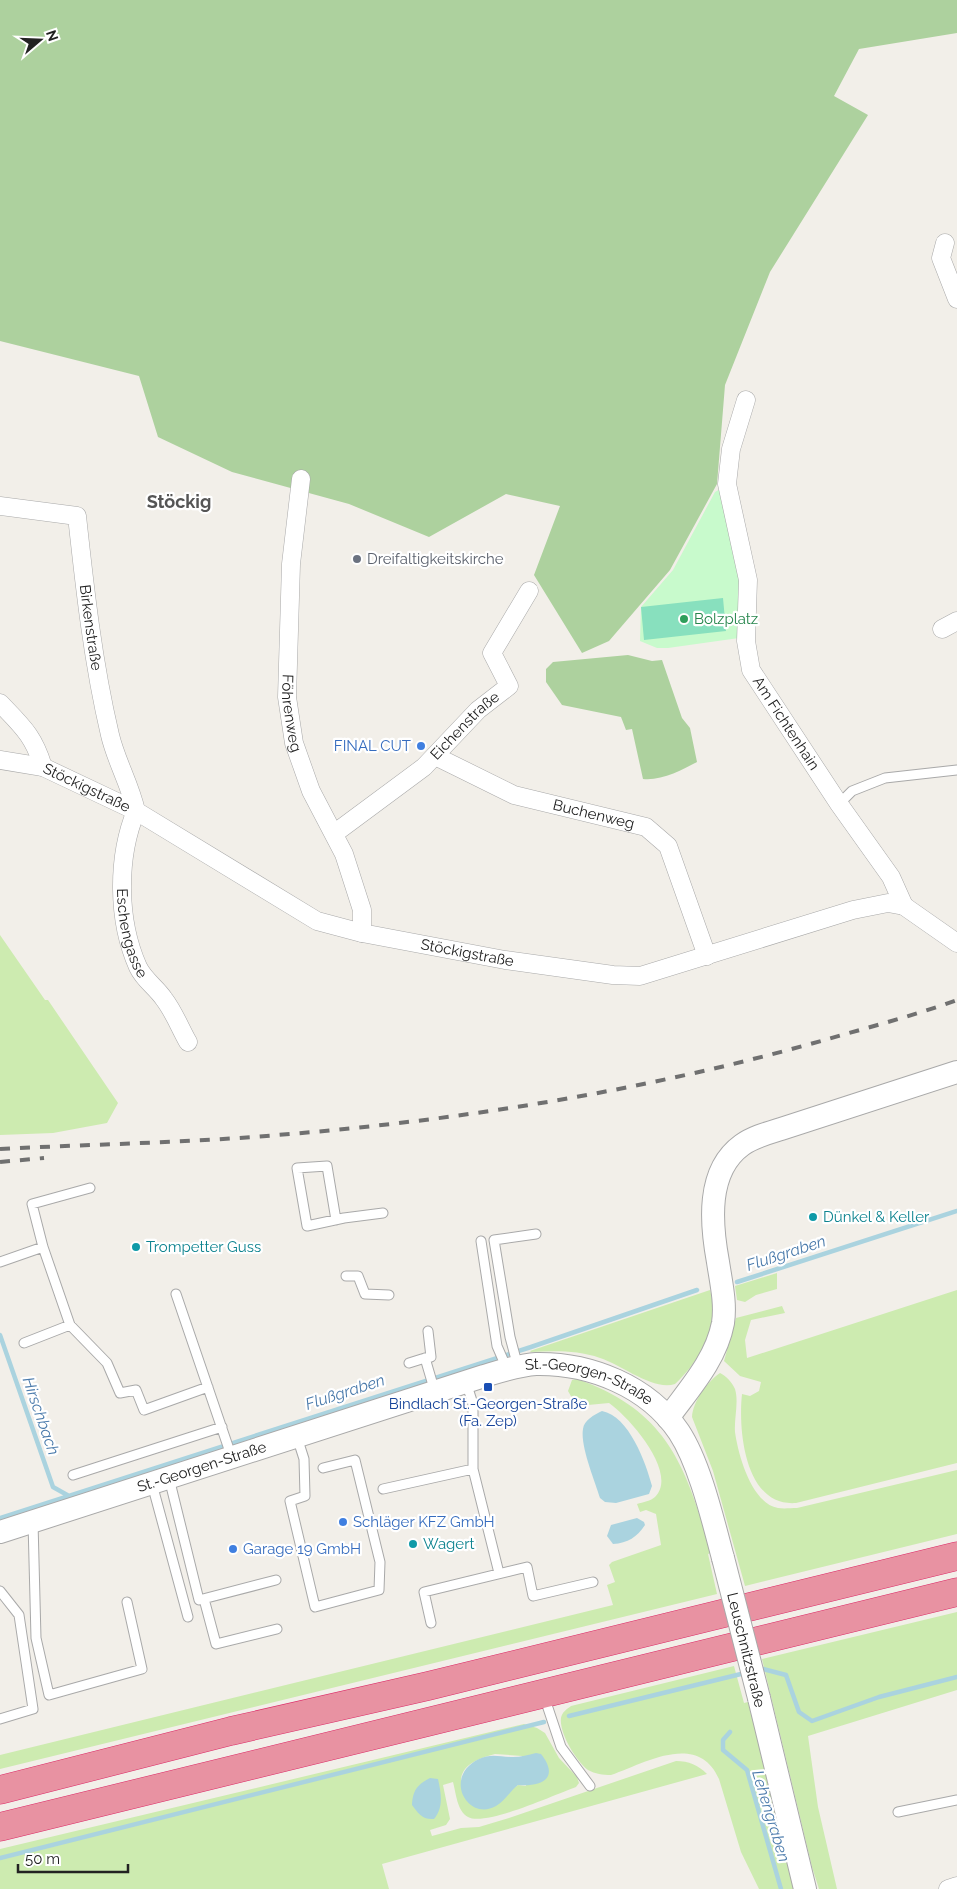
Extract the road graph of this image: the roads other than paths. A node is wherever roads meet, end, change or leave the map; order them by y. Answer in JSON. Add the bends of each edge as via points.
{"nodes":[{"id":1,"x":945,"y":243,"type":"dead end"},
{"id":2,"x":957,"y":299,"type":"edge"},
{"id":3,"x":746,"y":400,"type":"dead end"},
{"id":4,"x":301,"y":480,"type":"dead end"},
{"id":5,"x":0,"y":506,"type":"edge"},
{"id":6,"x":529,"y":591,"type":"dead end"},
{"id":7,"x":0,"y":703,"type":"edge"},
{"id":8,"x":435,"y":756,"type":"junction"},
{"id":9,"x":0,"y":760,"type":"edge"},
{"id":10,"x":42,"y":767,"type":"junction"},
{"id":11,"x":957,"y":770,"type":"edge"},
{"id":12,"x":839,"y":804,"type":"junction"},
{"id":13,"x":136,"y":810,"type":"junction"},
{"id":14,"x":335,"y":833,"type":"junction"},
{"id":15,"x":904,"y":906,"type":"junction"},
{"id":16,"x":362,"y":934,"type":"junction"},
{"id":17,"x":957,"y":943,"type":"edge"},
{"id":18,"x":707,"y":956,"type":"junction"},
{"id":19,"x":188,"y":1042,"type":"dead end"},
{"id":20,"x":957,"y":1072,"type":"edge"},
{"id":21,"x":90,"y":1188,"type":"dead end"},
{"id":22,"x":383,"y":1213,"type":"dead end"},
{"id":23,"x":336,"y":1220,"type":"junction"},
{"id":24,"x":536,"y":1234,"type":"dead end"},
{"id":25,"x":481,"y":1241,"type":"dead end"},
{"id":26,"x":44,"y":1247,"type":"junction"},
{"id":27,"x":0,"y":1262,"type":"edge"},
{"id":28,"x":346,"y":1276,"type":"dead end"},
{"id":29,"x":176,"y":1294,"type":"dead end"},
{"id":30,"x":389,"y":1295,"type":"dead end"},
{"id":31,"x":70,"y":1326,"type":"junction"},
{"id":32,"x":428,"y":1331,"type":"dead end"},
{"id":33,"x":24,"y":1343,"type":"dead end"},
{"id":34,"x":425,"y":1358,"type":"junction"},
{"id":35,"x":409,"y":1363,"type":"dead end"},
{"id":36,"x":511,"y":1364,"type":"junction"},
{"id":37,"x":432,"y":1382,"type":"junction"},
{"id":38,"x":466,"y":1382,"type":"junction"},
{"id":39,"x":208,"y":1387,"type":"junction"},
{"id":40,"x":668,"y":1418,"type":"junction"},
{"id":41,"x":222,"y":1427,"type":"junction"},
{"id":42,"x":297,"y":1437,"type":"junction"},
{"id":43,"x":229,"y":1449,"type":"junction"},
{"id":44,"x":323,"y":1468,"type":"dead end"},
{"id":45,"x":474,"y":1469,"type":"junction"},
{"id":46,"x":73,"y":1475,"type":"dead end"},
{"id":47,"x":161,"y":1481,"type":"junction"},
{"id":48,"x":383,"y":1489,"type":"dead end"},
{"id":49,"x":33,"y":1522,"type":"junction"},
{"id":50,"x":0,"y":1532,"type":"edge"},
{"id":51,"x":957,"y":1556,"type":"edge"},
{"id":52,"x":499,"y":1574,"type":"junction"},
{"id":53,"x":276,"y":1580,"type":"dead end"},
{"id":54,"x":593,"y":1582,"type":"dead end"},
{"id":55,"x":0,"y":1591,"type":"edge"},
{"id":56,"x":957,"y":1592,"type":"edge"},
{"id":57,"x":204,"y":1598,"type":"junction"},
{"id":58,"x":127,"y":1602,"type":"dead end"},
{"id":59,"x":188,"y":1617,"type":"dead end"},
{"id":60,"x":431,"y":1622,"type":"dead end"},
{"id":61,"x":277,"y":1629,"type":"dead end"},
{"id":62,"x":543,"y":1694,"type":"junction"},
{"id":63,"x":0,"y":1719,"type":"edge"},
{"id":64,"x":590,"y":1786,"type":"dead end"},
{"id":65,"x":0,"y":1790,"type":"edge"},
{"id":66,"x":957,"y":1800,"type":"edge"},
{"id":67,"x":898,"y":1812,"type":"dead end"},
{"id":68,"x":0,"y":1827,"type":"edge"},
{"id":69,"x":957,"y":1886,"type":"edge"},
{"id":70,"x":805,"y":1889,"type":"edge"},
{"id":71,"x":948,"y":1889,"type":"edge"}],
"edges":[{"from":1,"to":2,"type":"street","via":[[941,258]]},
{"from":3,"to":12,"type":"street","name":"Am Fichtenhain","via":[[731,449],[727,484],[748,580],[746,641],[751,670]]},
{"from":4,"to":14,"type":"street","name":"Föhrenweg","via":[[291,564],[289,719],[311,791]]},
{"from":5,"to":13,"type":"street","name":"Birkenstraße","via":[[77,516],[95,667],[111,738]]},
{"from":6,"to":8,"type":"street","name":"Eichenstraße","via":[[492,653],[510,686],[478,710]]},
{"from":7,"to":10,"type":"street","via":[[37,746]]},
{"from":8,"to":14,"type":"street","name":"Eichenstraße"},
{"from":8,"to":18,"type":"street","name":"Buchenweg","via":[[514,795],[646,827],[668,846]]},
{"from":9,"to":10,"type":"street","name":"Stöckigstraße"},
{"from":10,"to":13,"type":"street","name":"Stöckigstraße"},
{"from":11,"to":12,"type":"lane","via":[[885,778],[852,791]]},
{"from":12,"to":15,"type":"street","name":"Am Fichtenhain","via":[[891,877]]},
{"from":13,"to":16,"type":"street","name":"Stöckigstraße","via":[[317,921]]},
{"from":13,"to":19,"type":"street","name":"Eschengasse","via":[[124,855],[124,913],[129,942],[138,968],[149,985],[164,998]]},
{"from":14,"to":16,"type":"street","name":"Föhrenweg","via":[[362,910]]},
{"from":15,"to":17,"type":"street"},
{"from":15,"to":18,"type":"street","name":"Stöckigstraße","via":[[888,904],[853,910]]},
{"from":16,"to":18,"type":"street","name":"Stöckigstraße","via":[[505,960],[613,975],[640,976]]},
{"from":20,"to":40,"type":"street","name":"St.-Georgen-Straße","via":[[781,1128],[756,1138],[734,1153],[720,1172],[714,1200],[714,1231],[723,1295],[720,1336],[708,1362]]},
{"from":21,"to":26,"type":"lane","via":[[32,1204]]},
{"from":22,"to":23,"type":"lane"},
{"from":23,"to":23,"type":"lane","via":[[307,1226],[297,1168],[327,1166]]},
{"from":24,"to":36,"type":"lane","via":[[494,1240],[512,1342]]},
{"from":25,"to":36,"type":"lane","via":[[497,1346]]},
{"from":26,"to":27,"type":"lane"},
{"from":26,"to":31,"type":"lane"},
{"from":28,"to":30,"type":"lane","via":[[358,1276],[365,1294]]},
{"from":29,"to":39,"type":"lane"},
{"from":31,"to":33,"type":"lane"},
{"from":31,"to":39,"type":"lane","via":[[107,1363],[120,1393],[136,1390],[144,1410]]},
{"from":32,"to":34,"type":"lane","via":[[431,1357]]},
{"from":34,"to":35,"type":"lane"},
{"from":34,"to":37,"type":"lane"},
{"from":36,"to":38,"type":"street","name":"St.-Georgen-Straße"},
{"from":36,"to":40,"type":"street","name":"St.-Georgen-Straße","via":[[593,1371],[626,1386]]},
{"from":37,"to":38,"type":"street","name":"St.-Georgen-Straße"},
{"from":37,"to":42,"type":"street","name":"St.-Georgen-Straße"},
{"from":38,"to":45,"type":"lane","via":[[473,1404]]},
{"from":39,"to":41,"type":"lane"},
{"from":40,"to":70,"type":"street","name":"Leuschnitzstraße","bridge":true,"via":[[679,1433],[693,1465],[723,1558]]},
{"from":41,"to":43,"type":"lane"},
{"from":41,"to":46,"type":"lane"},
{"from":42,"to":43,"type":"street","name":"St.-Georgen-Straße"},
{"from":42,"to":44,"type":"lane","via":[[304,1459],[305,1496],[290,1501],[315,1606],[380,1590],[380,1562],[354,1460]]},
{"from":43,"to":47,"type":"street","name":"St.-Georgen-Straße"},
{"from":45,"to":48,"type":"lane"},
{"from":45,"to":52,"type":"lane"},
{"from":47,"to":49,"type":"street","name":"St.-Georgen-Straße"},
{"from":47,"to":57,"type":"lane","via":[[199,1600]]},
{"from":47,"to":59,"type":"lane"},
{"from":49,"to":50,"type":"street","name":"St.-Georgen-Straße"},
{"from":49,"to":58,"type":"lane","via":[[36,1638],[49,1695],[142,1669]]},
{"from":51,"to":65,"type":"highway"},
{"from":52,"to":54,"type":"lane","via":[[527,1566],[533,1596]]},
{"from":52,"to":60,"type":"lane","via":[[424,1592]]},
{"from":53,"to":57,"type":"lane"},
{"from":55,"to":63,"type":"lane","via":[[19,1615],[33,1709]]},
{"from":56,"to":62,"type":"highway"},
{"from":57,"to":61,"type":"lane","via":[[216,1644]]},
{"from":62,"to":64,"type":"lane","via":[[561,1747]]},
{"from":62,"to":68,"type":"highway"},
{"from":66,"to":67,"type":"lane"},
{"from":69,"to":71,"type":"street"}]}
